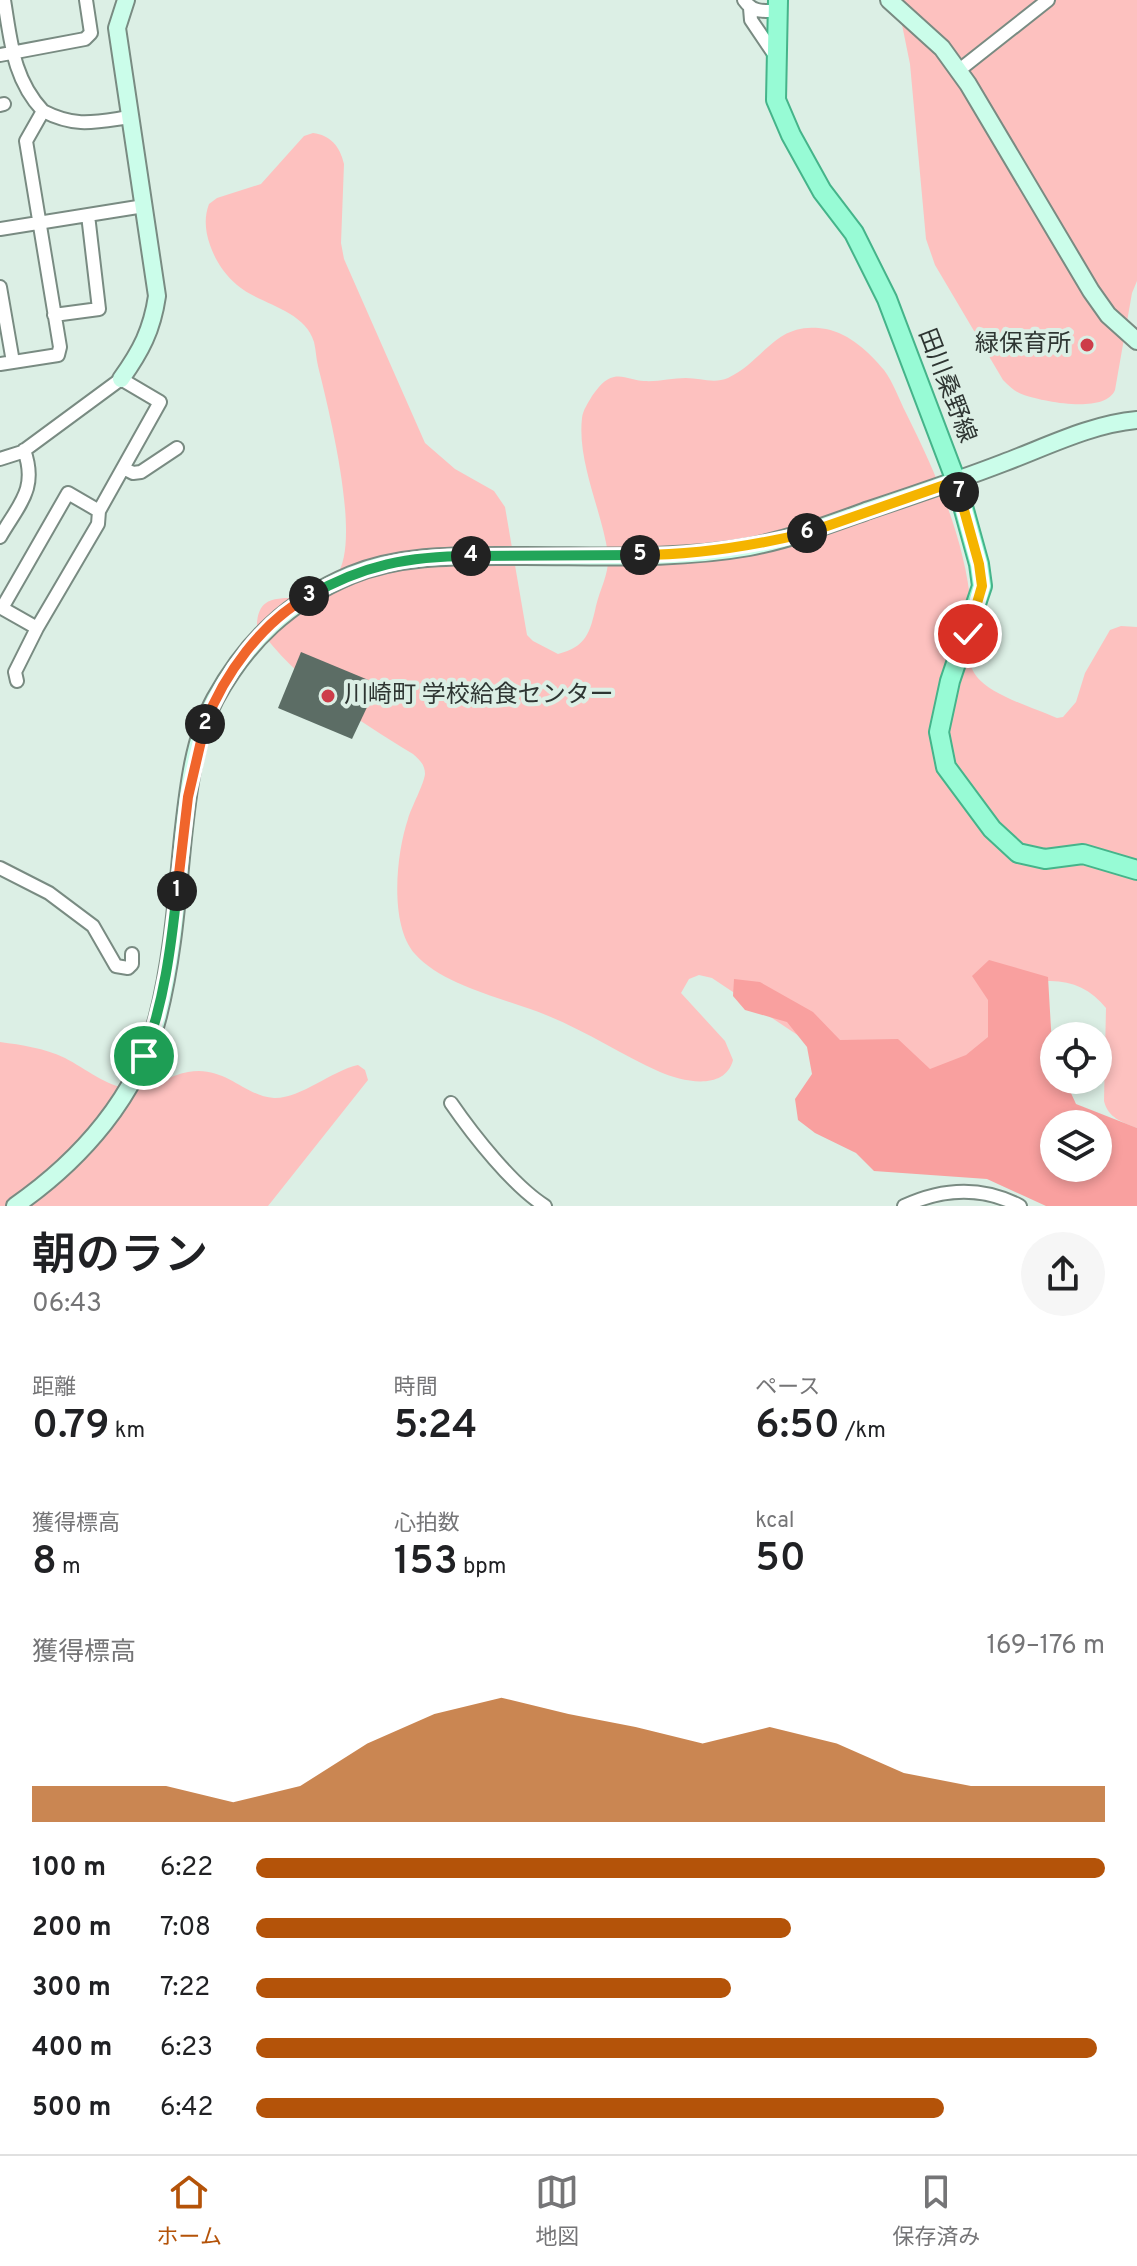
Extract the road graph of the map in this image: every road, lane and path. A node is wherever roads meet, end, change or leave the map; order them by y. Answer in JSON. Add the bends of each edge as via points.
{"nodes":[{"id":1,"x":4,"y":0,"type":"edge"},
{"id":2,"x":86,"y":0,"type":"edge"},
{"id":3,"x":126,"y":0,"type":"edge"},
{"id":4,"x":889,"y":0,"type":"edge"},
{"id":5,"x":1048,"y":0,"type":"edge"},
{"id":6,"x":747,"y":4,"type":"edge"},
{"id":7,"x":778,"y":6,"type":"edge"},
{"id":8,"x":6,"y":54,"type":"edge"},
{"id":9,"x":777,"y":59,"type":"junction"},
{"id":10,"x":958,"y":71,"type":"junction"},
{"id":11,"x":43,"y":111,"type":"junction"},
{"id":12,"x":130,"y":117,"type":"junction"},
{"id":13,"x":144,"y":206,"type":"junction"},
{"id":14,"x":88,"y":215,"type":"junction"},
{"id":15,"x":39,"y":222,"type":"junction"},
{"id":16,"x":0,"y":229,"type":"edge"},
{"id":17,"x":0,"y":287,"type":"edge"},
{"id":18,"x":54,"y":315,"type":"junction"},
{"id":19,"x":1137,"y":341,"type":"edge"},
{"id":20,"x":6,"y":363,"type":"edge"},
{"id":21,"x":121,"y":379,"type":"junction"},
{"id":22,"x":1137,"y":420,"type":"edge"},
{"id":23,"x":177,"y":448,"type":"dead end"},
{"id":24,"x":24,"y":450,"type":"junction"},
{"id":25,"x":0,"y":459,"type":"edge"},
{"id":26,"x":123,"y":468,"type":"junction"},
{"id":27,"x":956,"y":481,"type":"junction"},
{"id":28,"x":99,"y":511,"type":"junction"},
{"id":29,"x":0,"y":537,"type":"edge"},
{"id":30,"x":1,"y":608,"type":"edge"},
{"id":31,"x":37,"y":628,"type":"junction"},
{"id":32,"x":17,"y":681,"type":"dead end"},
{"id":33,"x":0,"y":868,"type":"edge"},
{"id":34,"x":1137,"y":870,"type":"edge"},
{"id":35,"x":132,"y":954,"type":"dead end"},
{"id":36,"x":451,"y":1103,"type":"dead end"},
{"id":37,"x":15,"y":1206,"type":"edge"},
{"id":38,"x":545,"y":1206,"type":"edge"},
{"id":39,"x":904,"y":1206,"type":"edge"},
{"id":40,"x":1020,"y":1206,"type":"edge"}],
"edges":[{"from":1,"to":8,"type":"street"},
{"from":2,"to":8,"type":"street","via":[[91,33],[85,39]]},
{"from":3,"to":12,"type":"street","via":[[117,28]]},
{"from":4,"to":10,"type":"street","via":[[942,48]]},
{"from":5,"to":10,"type":"street"},
{"from":6,"to":7,"type":"street","via":[[758,11]]},
{"from":6,"to":9,"type":"street","via":[[751,20]]},
{"from":7,"to":9,"type":"main road","name":"田川桑野線"},
{"from":8,"to":11,"type":"street"},
{"from":9,"to":27,"type":"main road","name":"田川桑野線","via":[[776,100],[822,191],[854,233],[887,299]]},
{"from":10,"to":19,"type":"street","via":[[1091,291]]},
{"from":11,"to":12,"type":"street","via":[[82,124]]},
{"from":11,"to":15,"type":"street","via":[[26,141]]},
{"from":12,"to":13,"type":"street"},
{"from":13,"to":14,"type":"street"},
{"from":13,"to":21,"type":"street","via":[[157,296],[153,323]]},
{"from":14,"to":15,"type":"street"},
{"from":14,"to":18,"type":"street","via":[[99,309]]},
{"from":15,"to":16,"type":"street"},
{"from":15,"to":18,"type":"street"},
{"from":17,"to":20,"type":"street"},
{"from":18,"to":20,"type":"street","via":[[58,355]]},
{"from":21,"to":24,"type":"street"},
{"from":21,"to":26,"type":"street","via":[[160,402]]},
{"from":22,"to":27,"type":"street","via":[[1090,429]]},
{"from":23,"to":26,"type":"street","via":[[141,472]]},
{"from":24,"to":25,"type":"street"},
{"from":24,"to":29,"type":"street","via":[[30,482]]},
{"from":26,"to":28,"type":"street"},
{"from":27,"to":34,"type":"main road","name":"田川桑野線","via":[[982,586],[939,732],[946,767],[992,829],[1018,853],[1045,859],[1083,854]]},
{"from":27,"to":37,"type":"street","via":[[813,531],[749,547],[671,555],[457,556],[391,562],[352,574],[295,604],[234,668],[200,736],[169,964],[144,1056],[109,1117],[73,1161]]},
{"from":28,"to":30,"type":"street","via":[[68,493]]},
{"from":28,"to":31,"type":"street","via":[[98,524]]},
{"from":30,"to":31,"type":"street"},
{"from":31,"to":32,"type":"street","via":[[15,672]]},
{"from":33,"to":35,"type":"street","via":[[49,893],[93,926],[116,966],[128,968]]},
{"from":36,"to":38,"type":"street","via":[[504,1168]]},
{"from":39,"to":40,"type":"street","via":[[929,1195],[965,1190]]}]}
